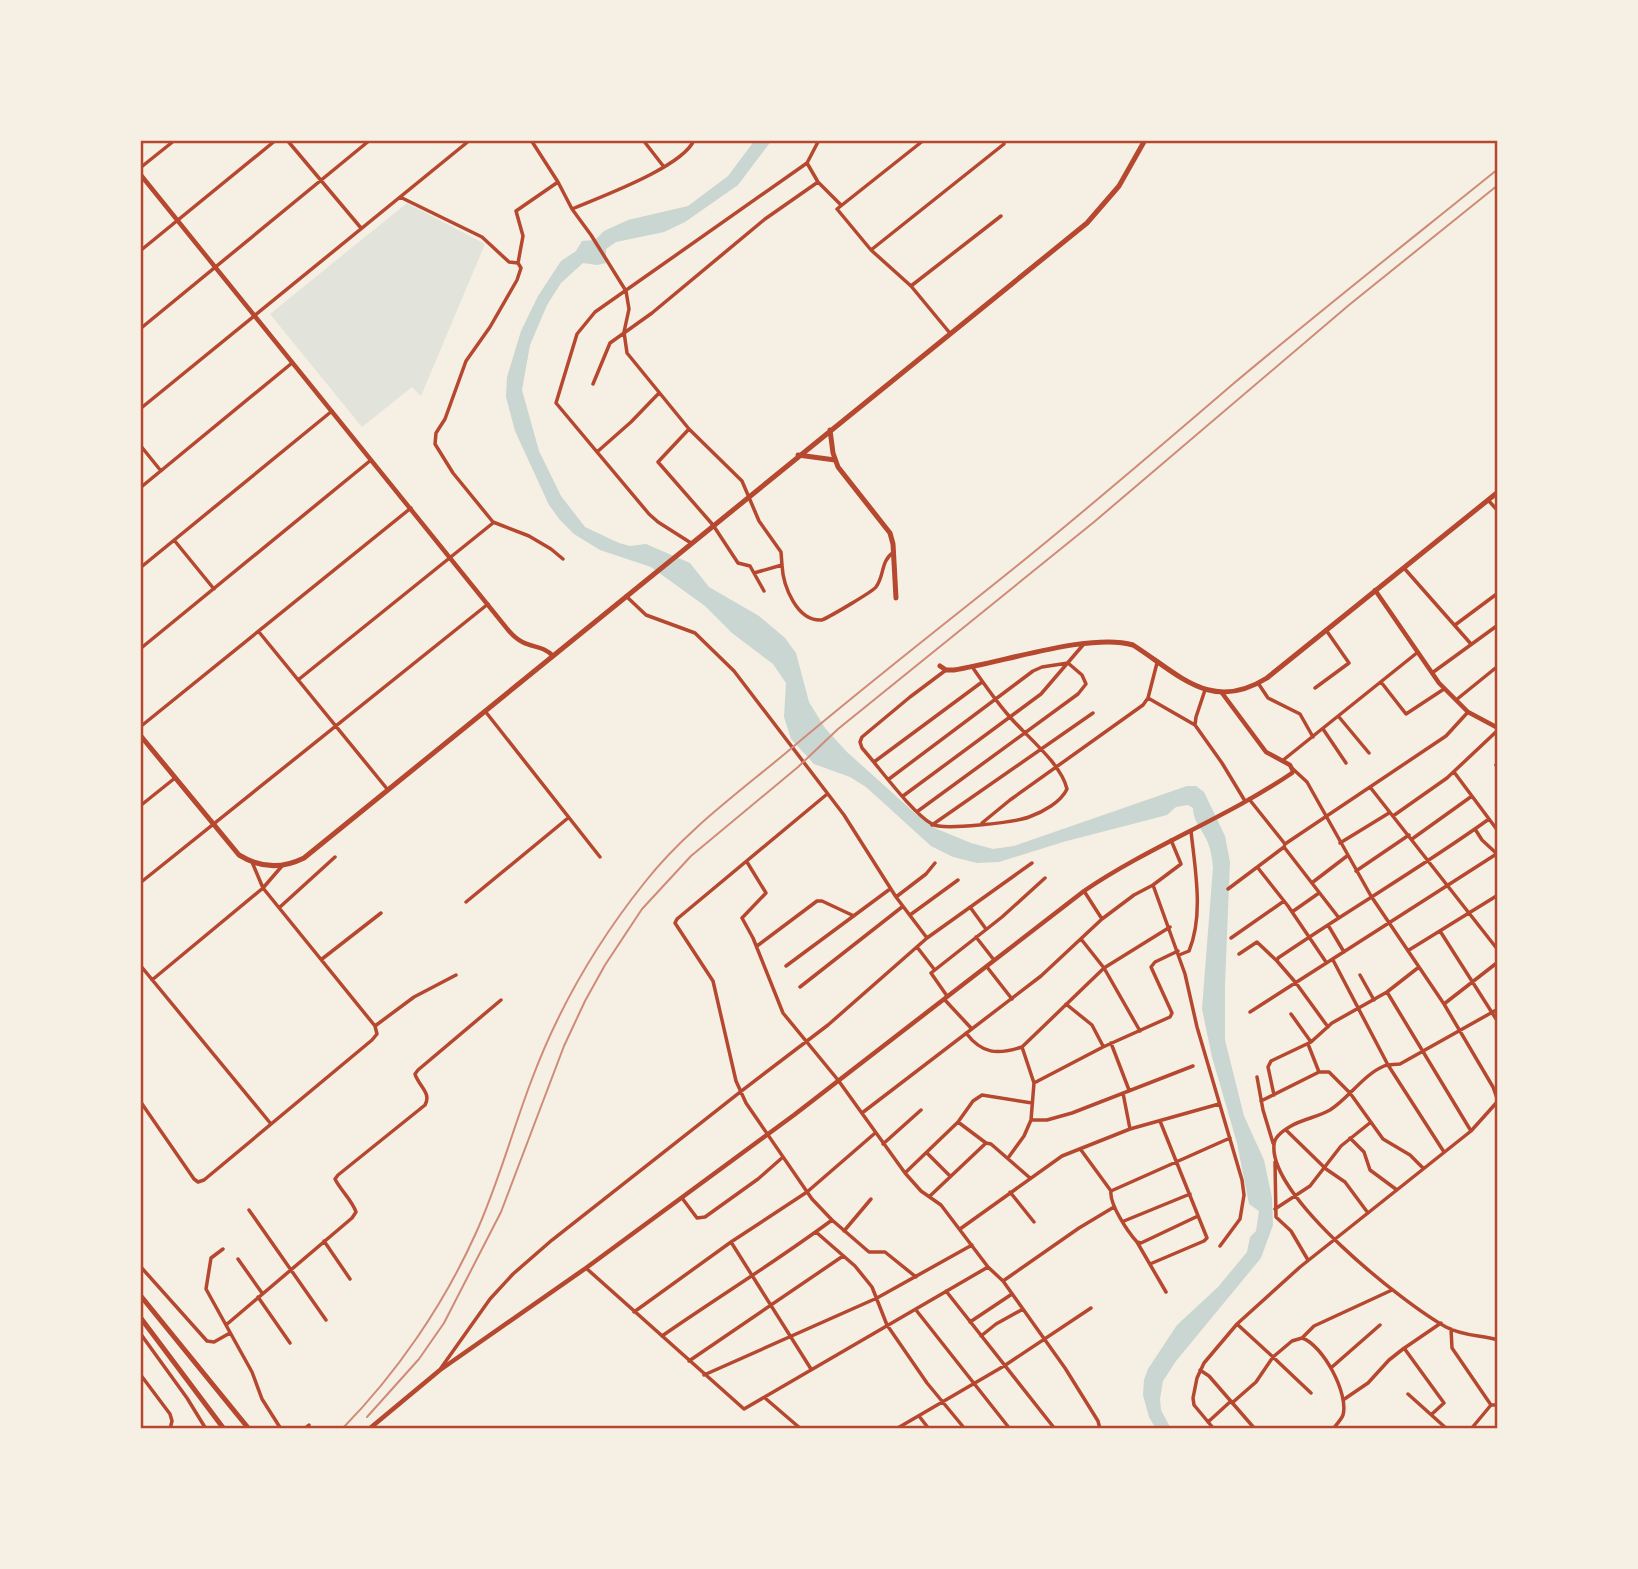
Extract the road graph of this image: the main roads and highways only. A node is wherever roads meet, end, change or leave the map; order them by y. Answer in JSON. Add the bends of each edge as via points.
{"nodes":[{"id":1,"x":1145,"y":140,"type":"edge"},
{"id":2,"x":830,"y":430,"type":"junction"},
{"id":3,"x":798,"y":456,"type":"junction"},
{"id":4,"x":835,"y":460,"type":"junction"},
{"id":5,"x":1498,"y":492,"type":"edge"},
{"id":6,"x":896,"y":598,"type":"dead end"},
{"id":7,"x":943,"y":668,"type":"road end"},
{"id":8,"x":140,"y":735,"type":"edge"},
{"id":9,"x":140,"y":1294,"type":"edge"},
{"id":10,"x":140,"y":1317,"type":"edge"},
{"id":11,"x":224,"y":1429,"type":"edge"},
{"id":12,"x":248,"y":1429,"type":"edge"}],
"edges":[{"from":1,"to":2,"type":"main road","via":[[1119,186],[1096,214]]},
{"from":2,"to":3,"type":"main road"},
{"from":2,"to":4,"type":"main road"},
{"from":3,"to":4,"type":"main road"},
{"from":3,"to":8,"type":"main road","via":[[304,858],[267,866],[234,850]]},
{"from":4,"to":6,"type":"main road","via":[[890,533]]},
{"from":5,"to":7,"type":"main road","via":[[1258,683],[1222,694],[1205,691],[1122,641],[1085,643],[973,668]]},
{"from":9,"to":12,"type":"main road"},
{"from":10,"to":11,"type":"main road"}]}
